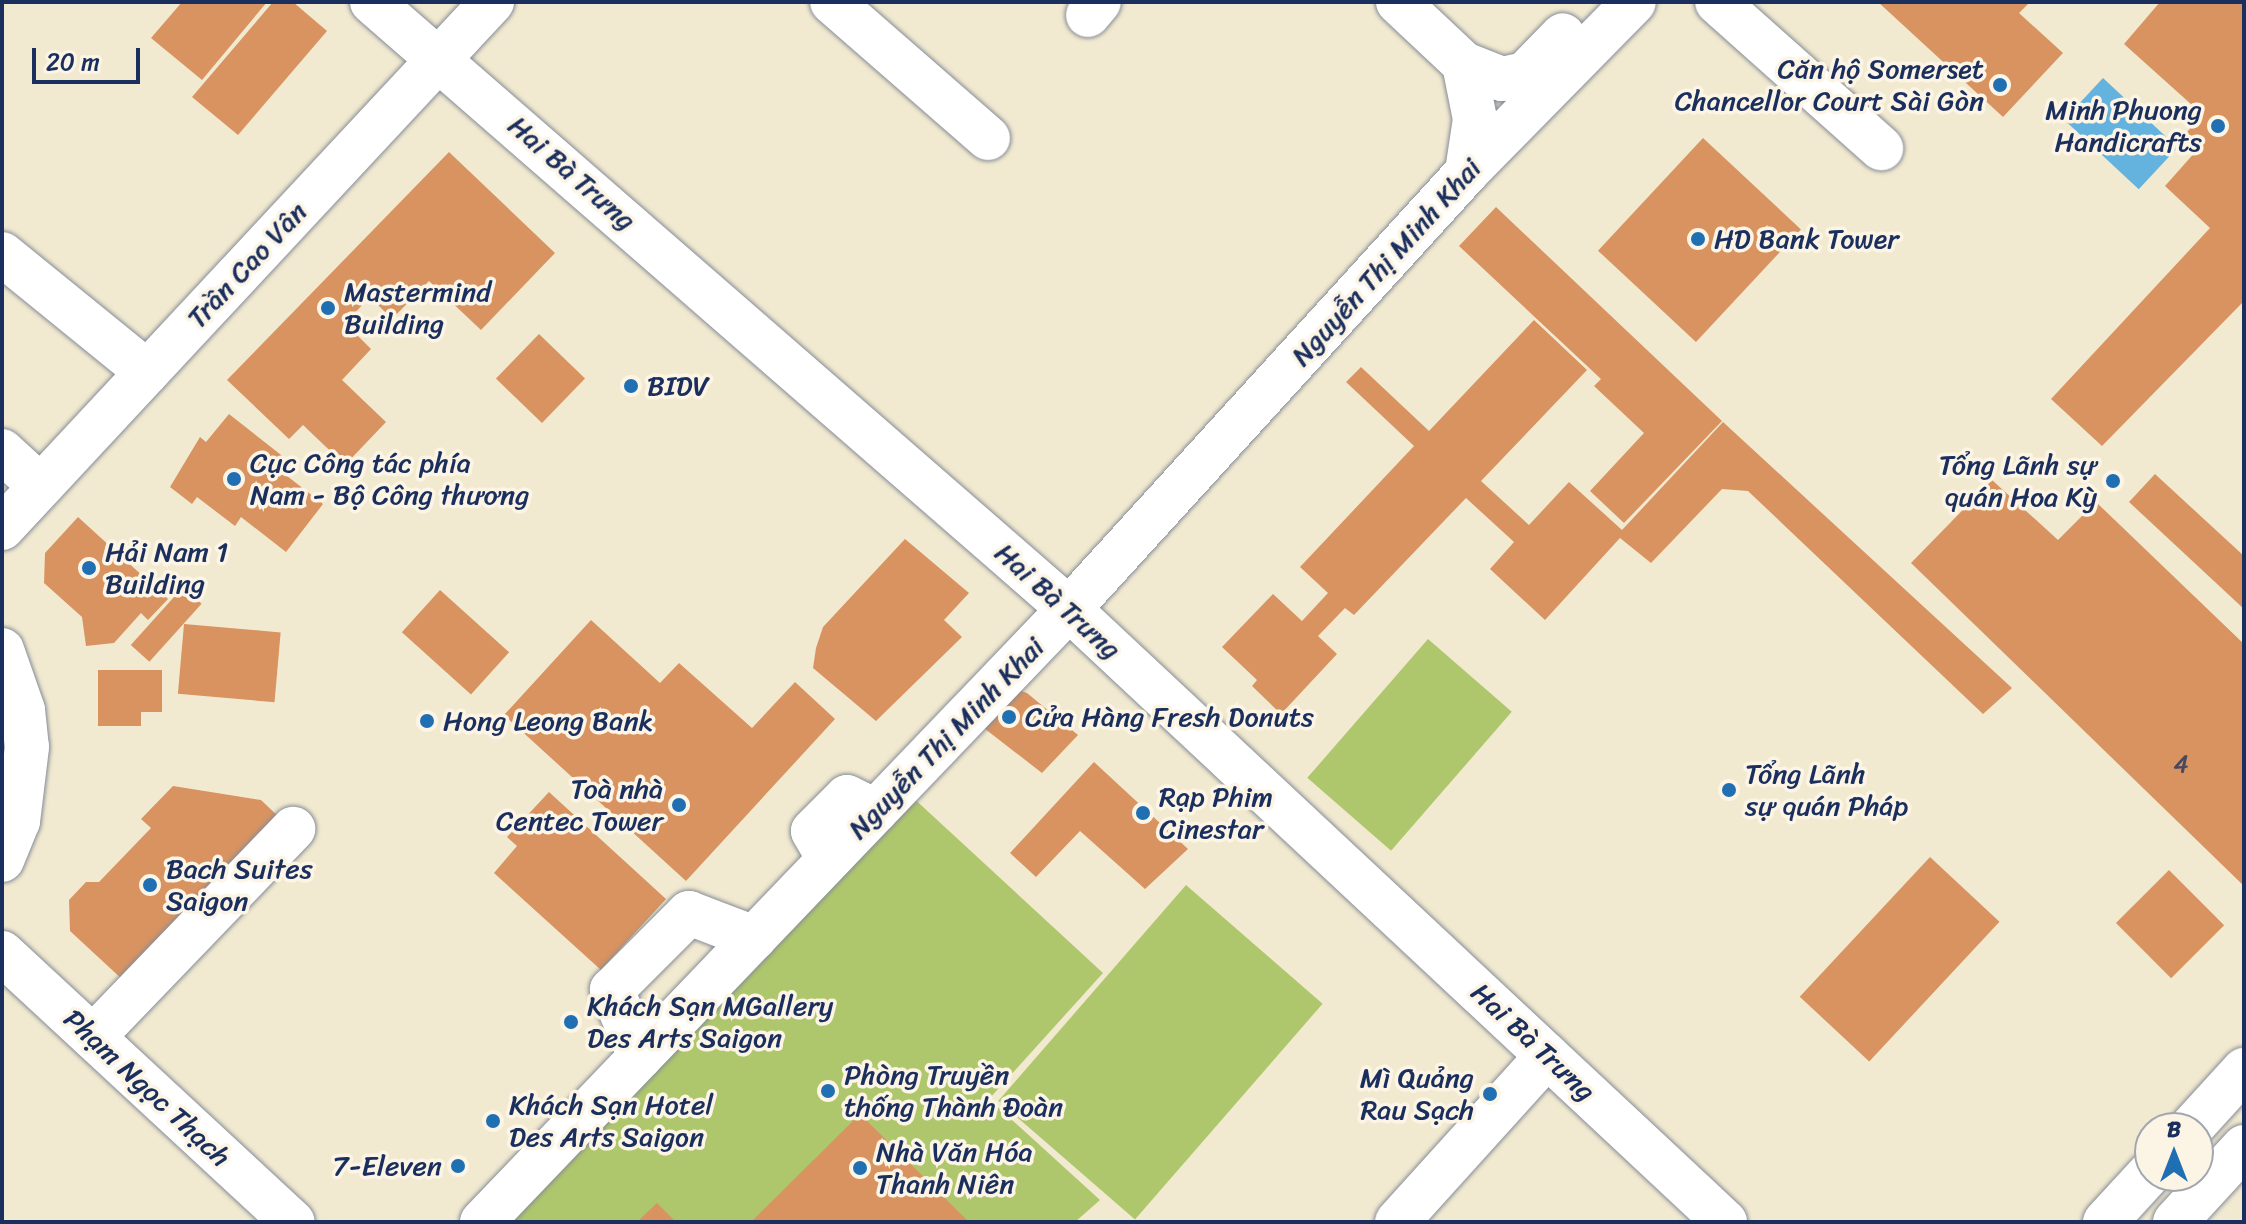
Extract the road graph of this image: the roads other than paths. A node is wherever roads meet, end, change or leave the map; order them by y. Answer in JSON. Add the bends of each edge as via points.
{"nodes":[{"id":1,"x":372,"y":2,"type":"edge"},
{"id":2,"x":492,"y":2,"type":"edge"},
{"id":3,"x":832,"y":2,"type":"edge"},
{"id":4,"x":1398,"y":2,"type":"edge"},
{"id":5,"x":1595,"y":2,"type":"edge"},
{"id":6,"x":1634,"y":2,"type":"edge"},
{"id":7,"x":1717,"y":2,"type":"edge"},
{"id":8,"x":440,"y":58,"type":"junction"},
{"id":9,"x":1464,"y":64,"type":"junction"},
{"id":10,"x":988,"y":138,"type":"dead end"},
{"id":11,"x":1881,"y":148,"type":"dead end"},
{"id":12,"x":1467,"y":172,"type":"junction"},
{"id":13,"x":2,"y":254,"type":"edge"},
{"id":14,"x":147,"y":372,"type":"junction"},
{"id":15,"x":2,"y":451,"type":"edge"},
{"id":16,"x":40,"y":486,"type":"junction"},
{"id":17,"x":2,"y":528,"type":"edge"},
{"id":18,"x":1069,"y":609,"type":"junction"},
{"id":19,"x":2,"y":650,"type":"edge"},
{"id":20,"x":293,"y":829,"type":"dead end"},
{"id":21,"x":2,"y":860,"type":"edge"},
{"id":22,"x":754,"y":938,"type":"junction"},
{"id":23,"x":2,"y":953,"type":"edge"},
{"id":24,"x":93,"y":1037,"type":"junction"},
{"id":25,"x":1547,"y":1056,"type":"junction"},
{"id":26,"x":640,"y":1057,"type":"junction"},
{"id":27,"x":2244,"y":1147,"type":"edge"},
{"id":28,"x":2134,"y":1190,"type":"edge"},
{"id":29,"x":293,"y":1222,"type":"edge"},
{"id":30,"x":482,"y":1222,"type":"edge"},
{"id":31,"x":1397,"y":1222,"type":"edge"},
{"id":32,"x":1725,"y":1222,"type":"edge"},
{"id":33,"x":2105,"y":1222,"type":"edge"},
{"id":34,"x":2175,"y":1222,"type":"edge"}],
"edges":[{"from":1,"to":8,"type":"main road","name":"Hai Bà Trưng"},
{"from":2,"to":8,"type":"main road","name":"Trần Cao Vân"},
{"from":3,"to":10,"type":"main road"},
{"from":4,"to":9,"type":"main road"},
{"from":5,"to":9,"type":"main road","via":[[1525,74],[1502,79]]},
{"from":6,"to":12,"type":"main road","name":"Nguyễn Thị Minh Khai"},
{"from":7,"to":11,"type":"main road"},
{"from":8,"to":14,"type":"main road","name":"Trần Cao Vân"},
{"from":8,"to":18,"type":"main road","name":"Hai Bà Trưng"},
{"from":9,"to":12,"type":"main road","via":[[1475,119]]},
{"from":12,"to":18,"type":"main road","name":"Nguyễn Thị Minh Khai"},
{"from":13,"to":14,"type":"main road"},
{"from":14,"to":16,"type":"main road","name":"Trần Cao Vân"},
{"from":15,"to":16,"type":"main road"},
{"from":16,"to":17,"type":"main road","name":"Trần Cao Vân"},
{"from":18,"to":22,"type":"main road","name":"Nguyễn Thị Minh Khai"},
{"from":18,"to":25,"type":"main road","name":"Hai Bà Trưng"},
{"from":19,"to":21,"type":"main road","via":[[23,710],[27,747],[18,821]]},
{"from":20,"to":24,"type":"main road"},
{"from":22,"to":26,"type":"main road","name":"Nguyễn Thị Minh Khai"},
{"from":22,"to":26,"type":"main road","via":[[689,913],[612,990]]},
{"from":23,"to":24,"type":"main road","name":"Phạm Ngọc Thạch"},
{"from":24,"to":29,"type":"main road","name":"Phạm Ngọc Thạch"},
{"from":25,"to":31,"type":"main road"},
{"from":25,"to":32,"type":"main road","name":"Hai Bà Trưng"},
{"from":26,"to":30,"type":"main road","name":"Nguyễn Thị Minh Khai"},
{"from":27,"to":34,"type":"main road"},
{"from":28,"to":33,"type":"main road"}]}
